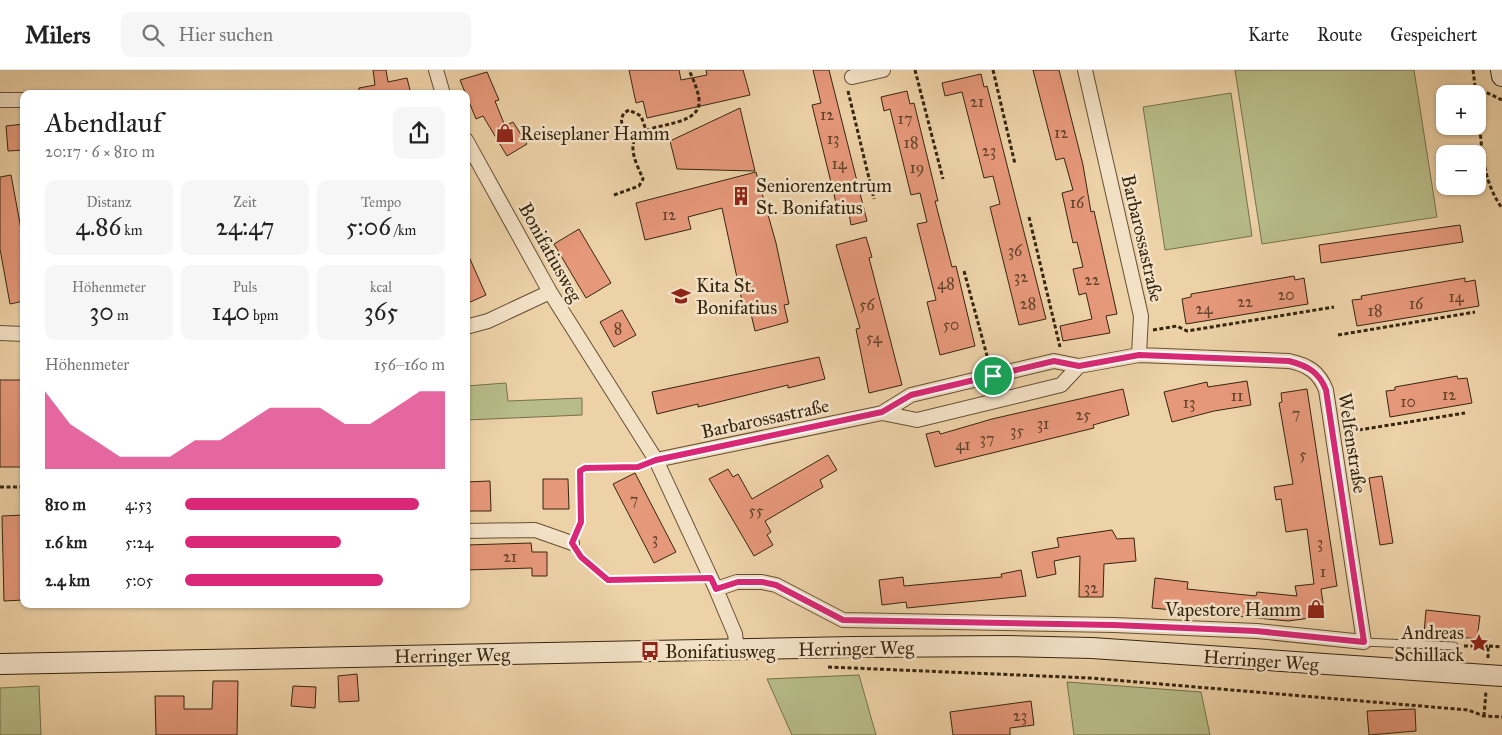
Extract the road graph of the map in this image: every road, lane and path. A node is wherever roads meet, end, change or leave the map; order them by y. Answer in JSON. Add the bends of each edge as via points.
{"nodes":[{"id":1,"x":436,"y":70,"type":"edge"},
{"id":2,"x":689,"y":70,"type":"edge"},
{"id":3,"x":883,"y":70,"type":"edge"},
{"id":4,"x":916,"y":70,"type":"edge"},
{"id":5,"x":993,"y":70,"type":"edge"},
{"id":6,"x":1085,"y":70,"type":"edge"},
{"id":7,"x":1473,"y":70,"type":"edge"},
{"id":8,"x":1501,"y":70,"type":"edge"},
{"id":9,"x":1502,"y":76,"type":"edge"},
{"id":10,"x":852,"y":77,"type":"joint"},
{"id":11,"x":1475,"y":85,"type":"edge"},
{"id":12,"x":442,"y":90,"type":"edge"},
{"id":13,"x":1486,"y":92,"type":"edge"},
{"id":14,"x":0,"y":100,"type":"edge"},
{"id":15,"x":20,"y":100,"type":"edge"},
{"id":16,"x":1502,"y":100,"type":"edge"},
{"id":17,"x":646,"y":130,"type":"junction"},
{"id":18,"x":1481,"y":135,"type":"edge"},
{"id":19,"x":636,"y":137,"type":"junction"},
{"id":20,"x":470,"y":147,"type":"edge"},
{"id":21,"x":1015,"y":164,"type":"dead end"},
{"id":22,"x":943,"y":179,"type":"dead end"},
{"id":23,"x":614,"y":195,"type":"dead end"},
{"id":24,"x":874,"y":199,"type":"dead end"},
{"id":25,"x":1502,"y":208,"type":"edge"},
{"id":26,"x":1029,"y":217,"type":"dead end"},
{"id":27,"x":964,"y":271,"type":"dead end"},
{"id":28,"x":550,"y":292,"type":"junction"},
{"id":29,"x":1334,"y":307,"type":"dead end"},
{"id":30,"x":1475,"y":312,"type":"dead end"},
{"id":31,"x":470,"y":326,"type":"edge"},
{"id":32,"x":1142,"y":332,"type":"junction"},
{"id":33,"x":0,"y":333,"type":"edge"},
{"id":34,"x":20,"y":334,"type":"edge"},
{"id":35,"x":1338,"y":334,"type":"dead end"},
{"id":36,"x":1139,"y":355,"type":"junction"},
{"id":37,"x":1064,"y":362,"type":"junction"},
{"id":38,"x":1079,"y":366,"type":"junction"},
{"id":39,"x":993,"y":376,"type":"junction"},
{"id":40,"x":882,"y":412,"type":"junction"},
{"id":41,"x":1465,"y":412,"type":"dead end"},
{"id":42,"x":1333,"y":434,"type":"junction"},
{"id":43,"x":656,"y":460,"type":"junction"},
{"id":44,"x":580,"y":471,"type":"joint"},
{"id":45,"x":0,"y":487,"type":"edge"},
{"id":46,"x":20,"y":487,"type":"edge"},
{"id":47,"x":470,"y":531,"type":"edge"},
{"id":48,"x":572,"y":543,"type":"junction"},
{"id":49,"x":714,"y":583,"type":"junction"},
{"id":50,"x":1364,"y":642,"type":"junction"},
{"id":51,"x":1454,"y":646,"type":"joint"},
{"id":52,"x":1488,"y":646,"type":"dead end"},
{"id":53,"x":737,"y":650,"type":"junction"},
{"id":54,"x":0,"y":664,"type":"edge"},
{"id":55,"x":821,"y":667,"type":"dead end"},
{"id":56,"x":1502,"y":676,"type":"edge"},
{"id":57,"x":1502,"y":717,"type":"edge"}],
"edges":[{"from":1,"to":12,"type":"street"},
{"from":2,"to":17,"type":"path","via":[[699,103],[697,109],[674,123]]},
{"from":3,"to":10,"type":"street"},
{"from":4,"to":22,"type":"path"},
{"from":5,"to":21,"type":"path"},
{"from":6,"to":32,"type":"street","name":"Barbarossastraße","via":[[1142,316]]},
{"from":7,"to":11,"type":"path"},
{"from":8,"to":9,"type":"main road"},
{"from":10,"to":24,"type":"path","via":[[847,94]]},
{"from":13,"to":16,"type":"path"},
{"from":14,"to":15,"type":"street"},
{"from":17,"to":19,"type":"path"},
{"from":17,"to":19,"type":"path","via":[[641,116],[629,110],[624,112],[621,124]]},
{"from":18,"to":25,"type":"path","via":[[1486,174],[1493,196]]},
{"from":19,"to":23,"type":"path","via":[[634,156],[643,179],[639,186]]},
{"from":20,"to":28,"type":"street","name":"Bonifatiusweg"},
{"from":26,"to":37,"type":"path"},
{"from":27,"to":39,"type":"path"},
{"from":28,"to":31,"type":"street","via":[[488,321]]},
{"from":28,"to":43,"type":"street","name":"Bonifatiusweg"},
{"from":29,"to":32,"type":"path","via":[[1187,331],[1177,326]]},
{"from":30,"to":35,"type":"path"},
{"from":32,"to":36,"type":"street","name":"Barbarossastraße"},
{"from":33,"to":34,"type":"street"},
{"from":36,"to":38,"type":"street","name":"Barbarossastraße"},
{"from":36,"to":42,"type":"street","name":"Welfenstraße","via":[[1302,364],[1312,369],[1323,383]]},
{"from":37,"to":38,"type":"street","name":"Barbarossastraße"},
{"from":37,"to":39,"type":"street","name":"Barbarossastraße","via":[[1054,361]]},
{"from":38,"to":40,"type":"street","name":"Barbarossastraße","via":[[1061,385],[917,420]]},
{"from":39,"to":40,"type":"street","name":"Barbarossastraße","via":[[911,395]]},
{"from":40,"to":43,"type":"street","name":"Barbarossastraße"},
{"from":41,"to":42,"type":"path"},
{"from":42,"to":50,"type":"street","name":"Welfenstraße"},
{"from":43,"to":44,"type":"path","via":[[638,467],[585,468]]},
{"from":43,"to":49,"type":"street","name":"Bonifatiusweg"},
{"from":44,"to":48,"type":"lane","via":[[581,522]]},
{"from":45,"to":46,"type":"path"},
{"from":47,"to":48,"type":"street","via":[[535,530]]},
{"from":48,"to":49,"type":"path","via":[[581,557],[608,580]]},
{"from":49,"to":50,"type":"street","name":"Herringer Weg","via":[[762,582],[776,585],[843,620],[1256,631]]},
{"from":49,"to":53,"type":"street","name":"Bonifatiusweg","via":[[735,634]]},
{"from":50,"to":51,"type":"lane","name":"Herringer Weg"},
{"from":51,"to":52,"type":"path"},
{"from":53,"to":54,"type":"main road","name":"Herringer Weg"},
{"from":53,"to":56,"type":"main road","name":"Herringer Weg","via":[[1092,648]]},
{"from":55,"to":57,"type":"path","via":[[1090,678],[1468,710],[1484,716]]}]}
